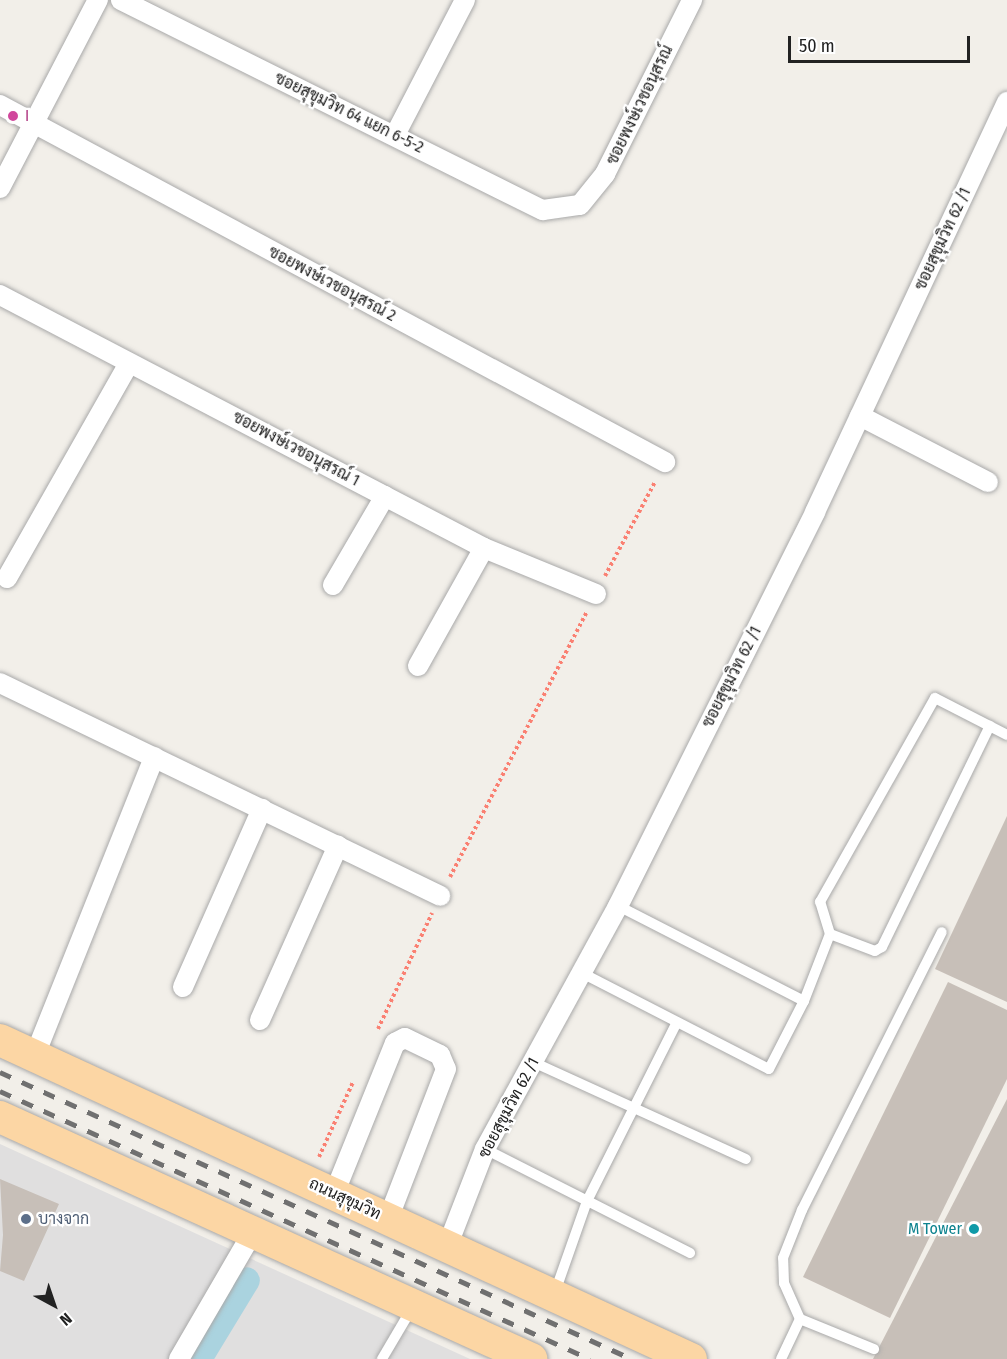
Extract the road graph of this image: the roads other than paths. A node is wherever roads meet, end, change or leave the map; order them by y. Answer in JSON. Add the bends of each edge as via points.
{"nodes":[{"id":1,"x":98,"y":0,"type":"edge"},
{"id":2,"x":121,"y":0,"type":"edge"},
{"id":3,"x":465,"y":0,"type":"edge"},
{"id":4,"x":692,"y":0,"type":"edge"},
{"id":5,"x":1007,"y":102,"type":"edge"},
{"id":6,"x":0,"y":105,"type":"edge"},
{"id":7,"x":35,"y":125,"type":"junction"},
{"id":8,"x":395,"y":135,"type":"junction"},
{"id":9,"x":0,"y":188,"type":"edge"},
{"id":10,"x":580,"y":205,"type":"joint"},
{"id":11,"x":0,"y":295,"type":"edge"},
{"id":12,"x":129,"y":363,"type":"junction"},
{"id":13,"x":860,"y":416,"type":"junction"},
{"id":14,"x":665,"y":462,"type":"road end"},
{"id":15,"x":988,"y":482,"type":"dead end"},
{"id":16,"x":385,"y":496,"type":"junction"},
{"id":17,"x":484,"y":548,"type":"junction"},
{"id":18,"x":7,"y":578,"type":"dead end"},
{"id":19,"x":333,"y":585,"type":"dead end"},
{"id":20,"x":596,"y":594,"type":"road end"},
{"id":21,"x":418,"y":666,"type":"dead end"},
{"id":22,"x":0,"y":683,"type":"edge"},
{"id":23,"x":990,"y":726,"type":"junction"},
{"id":24,"x":1007,"y":735,"type":"edge"},
{"id":25,"x":154,"y":757,"type":"junction"},
{"id":26,"x":262,"y":809,"type":"junction"},
{"id":27,"x":338,"y":846,"type":"junction"},
{"id":28,"x":440,"y":896,"type":"road end"},
{"id":29,"x":618,"y":906,"type":"junction"},
{"id":30,"x":942,"y":932,"type":"dead end"},
{"id":31,"x":830,"y":934,"type":"junction"},
{"id":32,"x":582,"y":973,"type":"junction"},
{"id":33,"x":183,"y":987,"type":"dead end"},
{"id":34,"x":804,"y":1001,"type":"junction"},
{"id":35,"x":260,"y":1020,"type":"dead end"},
{"id":36,"x":677,"y":1022,"type":"junction"},
{"id":37,"x":0,"y":1040,"type":"edge"},
{"id":38,"x":35,"y":1055,"type":"junction"},
{"id":39,"x":533,"y":1062,"type":"junction"},
{"id":40,"x":633,"y":1108,"type":"junction"},
{"id":41,"x":0,"y":1117,"type":"edge"},
{"id":42,"x":485,"y":1149,"type":"junction"},
{"id":43,"x":746,"y":1159,"type":"dead end"},
{"id":44,"x":320,"y":1188,"type":"junction"},
{"id":45,"x":587,"y":1201,"type":"junction"},
{"id":46,"x":388,"y":1219,"type":"junction"},
{"id":47,"x":253,"y":1232,"type":"junction"},
{"id":48,"x":447,"y":1246,"type":"junction"},
{"id":49,"x":690,"y":1253,"type":"dead end"},
{"id":50,"x":554,"y":1296,"type":"junction"},
{"id":51,"x":414,"y":1306,"type":"junction"},
{"id":52,"x":800,"y":1319,"type":"junction"},
{"id":53,"x":874,"y":1349,"type":"dead end"},
{"id":54,"x":178,"y":1359,"type":"edge"},
{"id":55,"x":382,"y":1359,"type":"edge"},
{"id":56,"x":531,"y":1359,"type":"edge"},
{"id":57,"x":691,"y":1359,"type":"edge"},
{"id":58,"x":781,"y":1359,"type":"edge"}],
"edges":[{"from":1,"to":7,"type":"street"},
{"from":2,"to":8,"type":"street","name":"ซอยสุขุมวิท 64 แยก 6-5-2"},
{"from":3,"to":8,"type":"street"},
{"from":4,"to":10,"type":"street","name":"ซอยพงษ์เวชอนุสรณ์","via":[[605,174]]},
{"from":5,"to":13,"type":"street","name":"ซอยสุขุมวิท 62 /1"},
{"from":6,"to":7,"type":"street","name":"ซอยพงษ์เวชอนุสรณ์ 2"},
{"from":7,"to":9,"type":"street"},
{"from":7,"to":14,"type":"street","name":"ซอยพงษ์เวชอนุสรณ์ 2"},
{"from":8,"to":10,"type":"street","name":"ซอยสุขุมวิท 64 แยก 6-5-2","via":[[543,210]]},
{"from":11,"to":12,"type":"street","name":"ซอยพงษ์เวชอนุสรณ์ 1"},
{"from":12,"to":16,"type":"street","name":"ซอยพงษ์เวชอนุสรณ์ 1"},
{"from":12,"to":18,"type":"street"},
{"from":13,"to":15,"type":"street"},
{"from":13,"to":29,"type":"street","name":"ซอยสุขุมวิท 62 /1"},
{"from":16,"to":17,"type":"street","name":"ซอยพงษ์เวชอนุสรณ์ 1"},
{"from":16,"to":19,"type":"street"},
{"from":17,"to":20,"type":"street","name":"ซอยพงษ์เวชอนุสรณ์ 1"},
{"from":17,"to":21,"type":"street"},
{"from":22,"to":25,"type":"street"},
{"from":23,"to":24,"type":"lane"},
{"from":23,"to":31,"type":"lane","via":[[882,947],[875,951]]},
{"from":23,"to":31,"type":"lane","via":[[935,698],[820,902]]},
{"from":25,"to":26,"type":"street"},
{"from":25,"to":38,"type":"street"},
{"from":26,"to":27,"type":"street"},
{"from":26,"to":33,"type":"street"},
{"from":27,"to":28,"type":"street"},
{"from":27,"to":35,"type":"street"},
{"from":29,"to":32,"type":"street","name":"ซอยสุขุมวิท 62 /1"},
{"from":29,"to":34,"type":"lane"},
{"from":30,"to":52,"type":"lane","via":[[802,1210],[783,1258],[784,1283]]},
{"from":31,"to":34,"type":"lane"},
{"from":32,"to":36,"type":"lane"},
{"from":32,"to":39,"type":"street","name":"ซอยสุขุมวิท 62 /1"},
{"from":34,"to":36,"type":"lane","via":[[769,1069]]},
{"from":36,"to":40,"type":"lane"},
{"from":37,"to":38,"type":"main road","name":"ถนนสุขุมวิท"},
{"from":38,"to":44,"type":"main road","name":"ถนนสุขุมวิท"},
{"from":39,"to":40,"type":"lane"},
{"from":39,"to":42,"type":"street","name":"ซอยสุขุมวิท 62 /1"},
{"from":40,"to":43,"type":"lane"},
{"from":40,"to":45,"type":"lane"},
{"from":41,"to":47,"type":"main road"},
{"from":42,"to":45,"type":"lane"},
{"from":42,"to":48,"type":"street","name":"ซอยสุขุมวิท 62 /1"},
{"from":44,"to":46,"type":"main road","name":"ถนนสุขุมวิท"},
{"from":44,"to":46,"type":"street","via":[[395,1043],[405,1038],[440,1055],[446,1069]]},
{"from":45,"to":49,"type":"lane"},
{"from":45,"to":50,"type":"lane"},
{"from":46,"to":48,"type":"main road","name":"ถนนสุขุมวิท"},
{"from":47,"to":51,"type":"main road"},
{"from":47,"to":54,"type":"street"},
{"from":48,"to":50,"type":"main road","name":"ถนนสุขุมวิท"},
{"from":50,"to":57,"type":"main road","name":"ถนนสุขุมวิท"},
{"from":51,"to":55,"type":"lane"},
{"from":51,"to":56,"type":"main road"},
{"from":52,"to":53,"type":"lane"},
{"from":52,"to":58,"type":"lane"}]}
